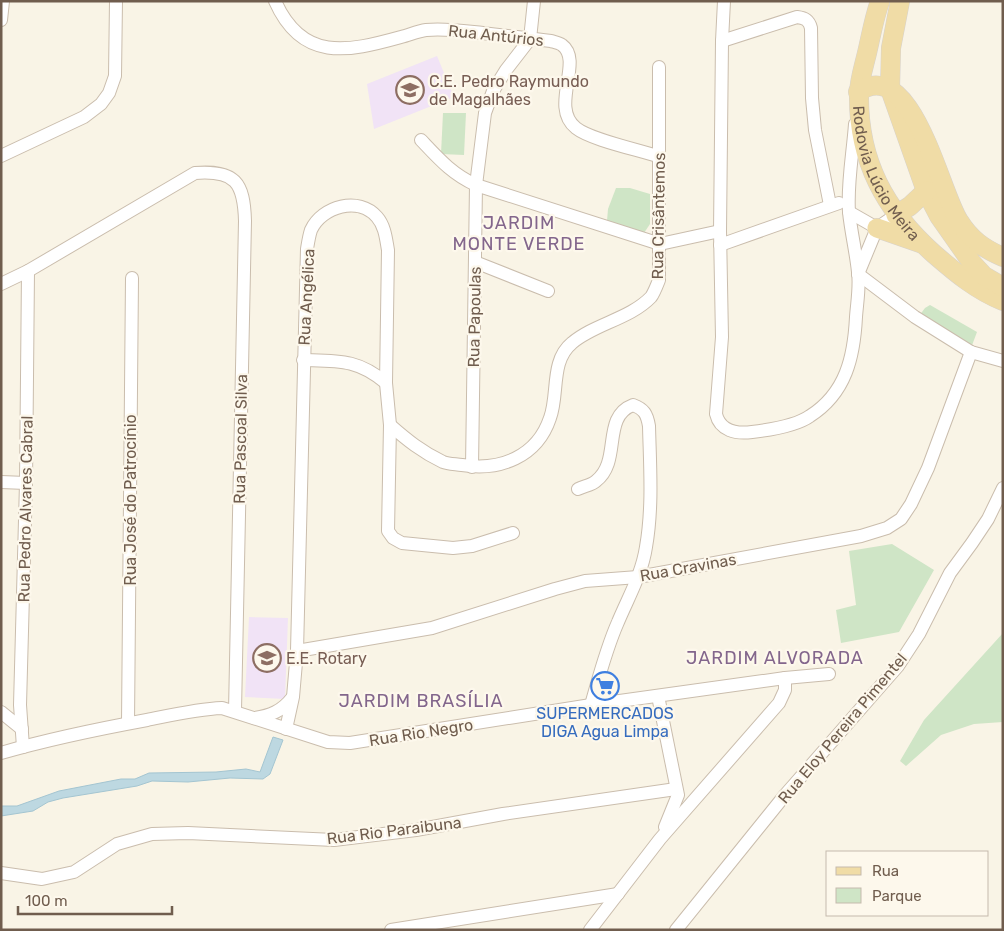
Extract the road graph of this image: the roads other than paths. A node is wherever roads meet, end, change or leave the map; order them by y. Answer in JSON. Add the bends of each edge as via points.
{"nodes":[{"id":1,"x":3,"y":1,"type":"edge"},
{"id":2,"x":116,"y":1,"type":"edge"},
{"id":3,"x":275,"y":1,"type":"edge"},
{"id":4,"x":534,"y":1,"type":"edge"},
{"id":5,"x":724,"y":1,"type":"edge"},
{"id":6,"x":880,"y":1,"type":"edge"},
{"id":7,"x":900,"y":1,"type":"edge"},
{"id":8,"x":1,"y":20,"type":"edge"},
{"id":9,"x":530,"y":39,"type":"junction"},
{"id":10,"x":722,"y":41,"type":"junction"},
{"id":11,"x":659,"y":67,"type":"dead end"},
{"id":12,"x":890,"y":89,"type":"junction"},
{"id":13,"x":858,"y":92,"type":"junction"},
{"id":14,"x":421,"y":140,"type":"dead end"},
{"id":15,"x":1,"y":156,"type":"edge"},
{"id":16,"x":660,"y":156,"type":"junction"},
{"id":17,"x":476,"y":185,"type":"junction"},
{"id":18,"x":926,"y":191,"type":"junction"},
{"id":19,"x":948,"y":195,"type":"junction"},
{"id":20,"x":830,"y":205,"type":"junction"},
{"id":21,"x":849,"y":206,"type":"junction"},
{"id":22,"x":896,"y":214,"type":"junction"},
{"id":23,"x":877,"y":228,"type":"junction"},
{"id":24,"x":720,"y":231,"type":"junction"},
{"id":25,"x":660,"y":244,"type":"junction"},
{"id":26,"x":720,"y":245,"type":"junction"},
{"id":27,"x":924,"y":245,"type":"junction"},
{"id":28,"x":1003,"y":256,"type":"edge"},
{"id":29,"x":475,"y":262,"type":"junction"},
{"id":30,"x":972,"y":263,"type":"junction"},
{"id":31,"x":28,"y":271,"type":"junction"},
{"id":32,"x":858,"y":274,"type":"junction"},
{"id":33,"x":132,"y":278,"type":"dead end"},
{"id":34,"x":1,"y":284,"type":"edge"},
{"id":35,"x":548,"y":291,"type":"dead end"},
{"id":36,"x":1002,"y":296,"type":"edge"},
{"id":37,"x":971,"y":352,"type":"junction"},
{"id":38,"x":303,"y":360,"type":"junction"},
{"id":39,"x":1003,"y":361,"type":"edge"},
{"id":40,"x":386,"y":383,"type":"junction"},
{"id":41,"x":390,"y":425,"type":"junction"},
{"id":42,"x":472,"y":467,"type":"junction"},
{"id":43,"x":1,"y":482,"type":"edge"},
{"id":44,"x":26,"y":483,"type":"junction"},
{"id":45,"x":1003,"y":488,"type":"edge"},
{"id":46,"x":578,"y":489,"type":"dead end"},
{"id":47,"x":513,"y":533,"type":"dead end"},
{"id":48,"x":638,"y":576,"type":"junction"},
{"id":49,"x":297,"y":651,"type":"junction"},
{"id":50,"x":829,"y":674,"type":"dead end"},
{"id":51,"x":785,"y":678,"type":"junction"},
{"id":52,"x":658,"y":696,"type":"junction"},
{"id":53,"x":293,"y":697,"type":"junction"},
{"id":54,"x":591,"y":705,"type":"junction"},
{"id":55,"x":235,"y":711,"type":"junction"},
{"id":56,"x":1,"y":712,"type":"edge"},
{"id":57,"x":254,"y":718,"type":"junction"},
{"id":58,"x":128,"y":723,"type":"junction"},
{"id":59,"x":22,"y":728,"type":"junction"},
{"id":60,"x":286,"y":729,"type":"junction"},
{"id":61,"x":23,"y":747,"type":"junction"},
{"id":62,"x":1,"y":753,"type":"edge"},
{"id":63,"x":677,"y":792,"type":"junction"},
{"id":64,"x":703,"y":792,"type":"junction"},
{"id":65,"x":660,"y":839,"type":"junction"},
{"id":66,"x":1,"y":872,"type":"edge"},
{"id":67,"x":618,"y":894,"type":"junction"},
{"id":68,"x":391,"y":930,"type":"edge"},
{"id":69,"x":590,"y":930,"type":"edge"},
{"id":70,"x":676,"y":930,"type":"edge"}],
"edges":[{"from":1,"to":8,"type":"street"},
{"from":2,"to":15,"type":"street","via":[[115,76],[102,104]]},
{"from":3,"to":9,"type":"street","name":"Rua Antúrios","via":[[302,38],[318,47],[364,47],[424,30],[449,29]]},
{"from":4,"to":9,"type":"street"},
{"from":5,"to":10,"type":"street"},
{"from":6,"to":13,"type":"main road","name":"Rodovia Lúcio Meira"},
{"from":7,"to":12,"type":"main road","name":"Rodovia Lúcio Meira","via":[[891,48]]},
{"from":9,"to":16,"type":"street","name":"Rua Antúrios","via":[[562,45],[568,53],[570,67],[564,101],[567,116],[575,127],[588,135]]},
{"from":9,"to":17,"type":"street","name":"Rua Papoulas","via":[[493,91],[485,113]]},
{"from":10,"to":20,"type":"street","via":[[790,19],[804,18],[809,22],[815,130]]},
{"from":10,"to":24,"type":"street"},
{"from":11,"to":16,"type":"street","name":"Rua Crisântemos"},
{"from":12,"to":13,"type":"main road","via":[[872,86]]},
{"from":12,"to":18,"type":"main road","name":"Rodovia Lúcio Meira"},
{"from":12,"to":19,"type":"main road","via":[[916,118]]},
{"from":13,"to":21,"type":"street"},
{"from":13,"to":22,"type":"main road","name":"Rodovia Lúcio Meira","via":[[867,158],[878,185]]},
{"from":14,"to":17,"type":"street","via":[[459,177]]},
{"from":16,"to":25,"type":"street","name":"Rua Crisântemos"},
{"from":17,"to":25,"type":"street"},
{"from":17,"to":29,"type":"street","name":"Rua Papoulas"},
{"from":18,"to":22,"type":"main road"},
{"from":18,"to":30,"type":"main road","name":"Rodovia Lúcio Meira","via":[[939,216]]},
{"from":19,"to":28,"type":"main road","via":[[957,219],[972,238],[987,250]]},
{"from":19,"to":30,"type":"main road","via":[[960,240]]},
{"from":20,"to":21,"type":"street"},
{"from":20,"to":26,"type":"street"},
{"from":21,"to":23,"type":"street"},
{"from":21,"to":32,"type":"street"},
{"from":22,"to":23,"type":"street"},
{"from":22,"to":27,"type":"main road","name":"Rodovia Lúcio Meira"},
{"from":23,"to":27,"type":"main road"},
{"from":23,"to":32,"type":"street"},
{"from":24,"to":25,"type":"street"},
{"from":24,"to":26,"type":"street"},
{"from":25,"to":42,"type":"street","name":"Rua Crisântemos","via":[[659,280],[651,296],[634,310],[572,343],[562,355],[557,368],[551,417],[542,437],[526,453],[507,463]]},
{"from":26,"to":32,"type":"street","via":[[722,337],[716,414],[718,422],[727,430],[746,433],[776,429],[809,417],[832,397],[847,372],[854,343]]},
{"from":27,"to":36,"type":"main road","name":"Rodovia Lúcio Meira","via":[[971,285]]},
{"from":29,"to":35,"type":"street"},
{"from":29,"to":42,"type":"street","name":"Rua Papoulas"},
{"from":30,"to":36,"type":"main road","name":"Rodovia Lúcio Meira"},
{"from":31,"to":34,"type":"street"},
{"from":31,"to":44,"type":"street","name":"Rua Pedro Alvares Cabral"},
{"from":31,"to":55,"type":"street","name":"Rua Pascoal Silva","via":[[195,173],[225,175],[238,184],[244,201],[245,221]]},
{"from":32,"to":37,"type":"street"},
{"from":33,"to":58,"type":"street","name":"Rua José do Patrocínio"},
{"from":37,"to":39,"type":"street"},
{"from":37,"to":48,"type":"street","name":"Rua Cravinas","via":[[924,477],[911,504],[894,524],[861,536]]},
{"from":38,"to":40,"type":"street","via":[[357,364],[373,371]]},
{"from":38,"to":40,"type":"street","name":"Rua Angélica","via":[[307,249],[311,230],[319,217],[333,208],[352,204],[378,217],[385,232],[388,250]]},
{"from":38,"to":49,"type":"street","name":"Rua Angélica"},
{"from":40,"to":41,"type":"street","name":"Rua Angélica"},
{"from":41,"to":42,"type":"street","name":"Rua Crisântemos","via":[[415,447],[445,463]]},
{"from":41,"to":47,"type":"street","name":"Rua Angélica","via":[[388,531],[393,538],[402,543],[453,548],[472,546]]},
{"from":43,"to":44,"type":"street"},
{"from":44,"to":59,"type":"street","name":"Rua Pedro Alvares Cabral"},
{"from":45,"to":70,"type":"street","name":"Rua Eloy Pereira Pimentel","via":[[898,666],[785,795]]},
{"from":46,"to":48,"type":"street","via":[[595,482],[604,473],[610,460],[617,418],[624,408],[633,405],[641,408],[647,415],[648,426],[650,512],[646,549]]},
{"from":48,"to":49,"type":"street","name":"Rua Cravinas","via":[[555,588],[432,628]]},
{"from":48,"to":54,"type":"street","via":[[617,624]]},
{"from":49,"to":53,"type":"street","name":"Rua Angélica"},
{"from":50,"to":51,"type":"street","name":"Rua Rio Negro"},
{"from":51,"to":52,"type":"street","name":"Rua Rio Negro"},
{"from":51,"to":64,"type":"street","via":[[785,690],[779,703]]},
{"from":52,"to":54,"type":"street","name":"Rua Rio Negro"},
{"from":52,"to":63,"type":"street"},
{"from":53,"to":57,"type":"street","via":[[277,712]]},
{"from":53,"to":60,"type":"street","name":"Rua Angélica"},
{"from":54,"to":60,"type":"street","name":"Rua Rio Negro","via":[[350,743],[328,742]]},
{"from":55,"to":57,"type":"street","name":"Rua Rio Negro"},
{"from":55,"to":58,"type":"street","name":"Rua Rio Negro","via":[[204,709]]},
{"from":56,"to":59,"type":"street"},
{"from":57,"to":60,"type":"street","name":"Rua Rio Negro"},
{"from":58,"to":61,"type":"street","name":"Rua Rio Negro"},
{"from":59,"to":61,"type":"street","name":"Rua Pedro Alvares Cabral"},
{"from":61,"to":62,"type":"street","name":"Rua Rio Negro"},
{"from":63,"to":64,"type":"street","name":"Rua Rio Paraibuna","via":[[688,799]]},
{"from":63,"to":65,"type":"street"},
{"from":63,"to":66,"type":"street","name":"Rua Rio Paraibuna","via":[[334,840],[152,834],[117,844],[74,872],[42,879]]},
{"from":64,"to":65,"type":"street"},
{"from":65,"to":67,"type":"street"},
{"from":67,"to":68,"type":"street"},
{"from":67,"to":69,"type":"street"}]}
